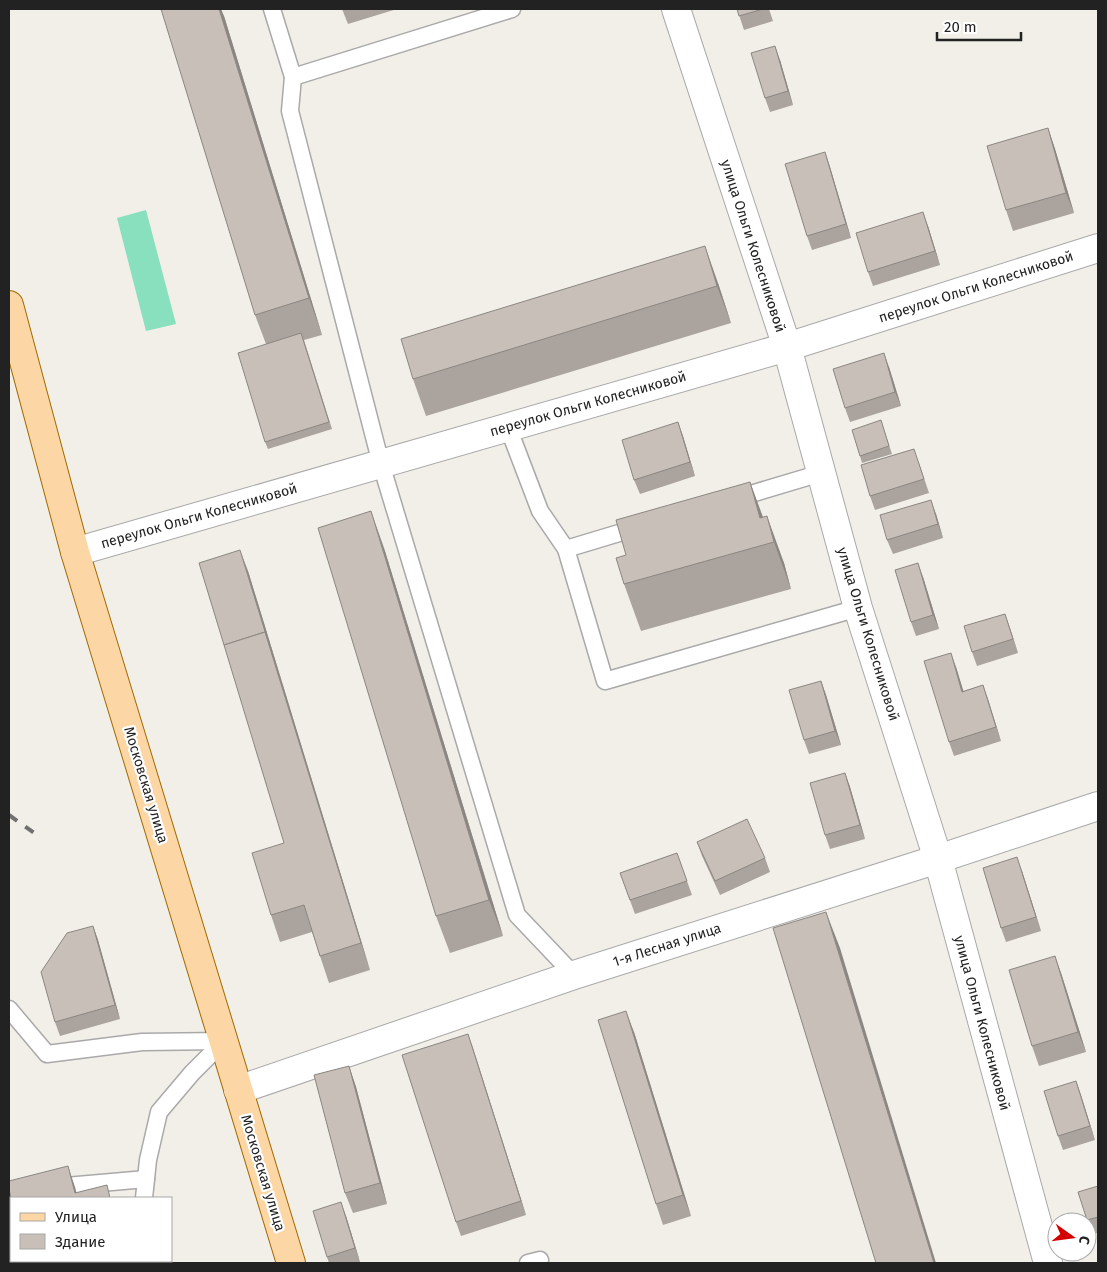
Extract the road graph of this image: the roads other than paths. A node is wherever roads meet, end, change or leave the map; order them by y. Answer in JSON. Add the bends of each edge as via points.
{"nodes":[{"id":1,"x":272,"y":9,"type":"edge"},
{"id":2,"x":512,"y":9,"type":"edge"},
{"id":3,"x":676,"y":9,"type":"edge"},
{"id":4,"x":293,"y":77,"type":"junction"},
{"id":5,"x":1098,"y":248,"type":"edge"},
{"id":6,"x":9,"y":305,"type":"edge"},
{"id":7,"x":787,"y":347,"type":"junction"},
{"id":8,"x":508,"y":427,"type":"junction"},
{"id":9,"x":381,"y":464,"type":"junction"},
{"id":10,"x":821,"y":473,"type":"junction"},
{"id":11,"x":717,"y":504,"type":"edge"},
{"id":12,"x":651,"y":524,"type":"edge"},
{"id":13,"x":566,"y":549,"type":"junction"},
{"id":14,"x":75,"y":552,"type":"junction"},
{"id":15,"x":858,"y":608,"type":"junction"},
{"id":16,"x":1098,"y":806,"type":"edge"},
{"id":17,"x":938,"y":859,"type":"junction"},
{"id":18,"x":574,"y":974,"type":"junction"},
{"id":19,"x":9,"y":1009,"type":"edge"},
{"id":20,"x":224,"y":1041,"type":"junction"},
{"id":21,"x":238,"y":1090,"type":"junction"},
{"id":22,"x":146,"y":1179,"type":"junction"},
{"id":23,"x":9,"y":1191,"type":"edge"},
{"id":24,"x":144,"y":1197,"type":"edge"},
{"id":25,"x":291,"y":1263,"type":"edge"},
{"id":26,"x":1048,"y":1263,"type":"edge"}],
"edges":[{"from":1,"to":4,"type":"lane"},
{"from":2,"to":4,"type":"lane"},
{"from":3,"to":7,"type":"street","name":"улица Ольги Колесниковой"},
{"from":4,"to":9,"type":"lane","via":[[290,111]]},
{"from":5,"to":7,"type":"street","name":"переулок Ольги Колесниковой"},
{"from":6,"to":14,"type":"main road","name":"Московская улица"},
{"from":7,"to":8,"type":"street","name":"переулок Ольги Колесниковой"},
{"from":7,"to":10,"type":"street","name":"улица Ольги Колесниковой"},
{"from":8,"to":9,"type":"street","name":"переулок Ольги Колесниковой"},
{"from":8,"to":13,"type":"lane","via":[[540,511]]},
{"from":9,"to":14,"type":"street","name":"переулок Ольги Колесниковой"},
{"from":9,"to":18,"type":"lane","via":[[517,915]]},
{"from":10,"to":11,"type":"lane"},
{"from":10,"to":15,"type":"street","name":"улица Ольги Колесниковой"},
{"from":12,"to":13,"type":"lane"},
{"from":13,"to":15,"type":"lane","via":[[605,681]]},
{"from":14,"to":20,"type":"main road","name":"Московская улица"},
{"from":15,"to":17,"type":"street","name":"улица Ольги Колесниковой"},
{"from":16,"to":17,"type":"street","name":"1-я Лесная улица"},
{"from":17,"to":18,"type":"street","name":"1-я Лесная улица"},
{"from":17,"to":26,"type":"street","name":"улица Ольги Колесниковой"},
{"from":18,"to":21,"type":"street","name":"1-я Лесная улица"},
{"from":19,"to":20,"type":"lane","via":[[47,1054],[142,1042]]},
{"from":20,"to":21,"type":"main road","name":"Московская улица"},
{"from":20,"to":22,"type":"lane","via":[[159,1112]]},
{"from":21,"to":25,"type":"main road","name":"Московская улица"},
{"from":22,"to":23,"type":"lane"},
{"from":22,"to":24,"type":"lane"}]}
